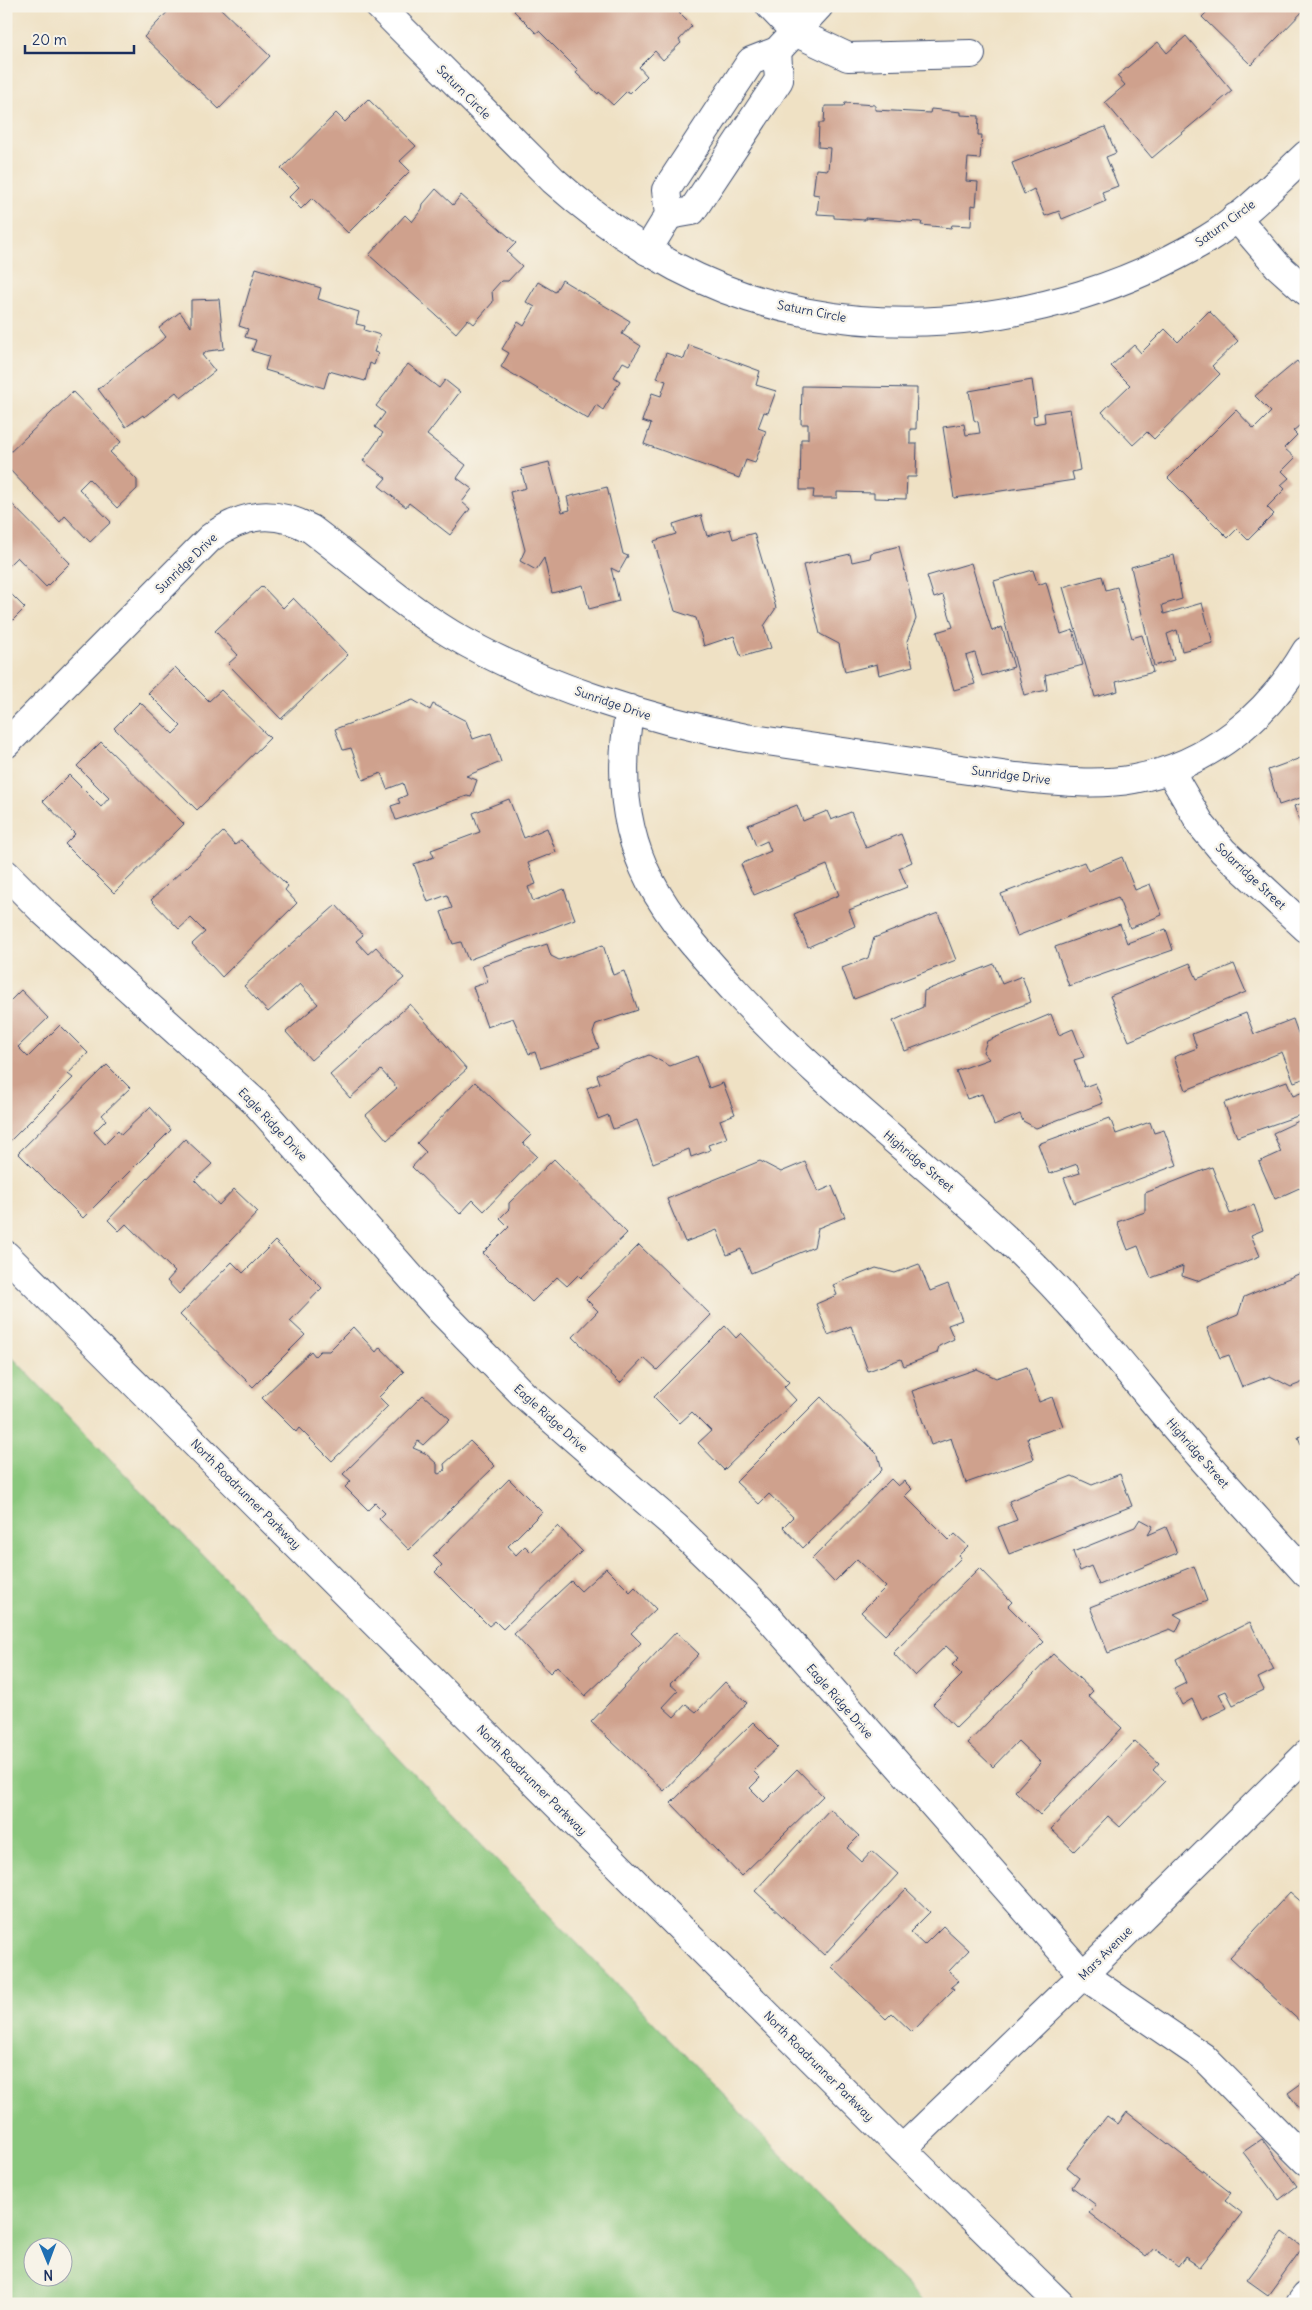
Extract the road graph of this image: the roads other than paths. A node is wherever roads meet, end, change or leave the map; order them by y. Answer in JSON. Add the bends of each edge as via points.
{"nodes":[{"id":1,"x":379,"y":6,"type":"edge"},
{"id":2,"x":770,"y":6,"type":"edge"},
{"id":3,"x":820,"y":6,"type":"edge"},
{"id":4,"x":786,"y":41,"type":"junction"},
{"id":5,"x":971,"y":54,"type":"dead end"},
{"id":6,"x":698,"y":142,"type":"junction"},
{"id":7,"x":1306,"y":155,"type":"edge"},
{"id":8,"x":726,"y":160,"type":"junction"},
{"id":9,"x":669,"y":215,"type":"junction"},
{"id":10,"x":1236,"y":218,"type":"junction"},
{"id":11,"x":646,"y":251,"type":"junction"},
{"id":12,"x":1306,"y":291,"type":"edge"},
{"id":13,"x":1306,"y":651,"type":"edge"},
{"id":14,"x":630,"y":709,"type":"junction"},
{"id":15,"x":6,"y":744,"type":"edge"},
{"id":16,"x":1170,"y":771,"type":"junction"},
{"id":17,"x":6,"y":874,"type":"edge"},
{"id":18,"x":1306,"y":928,"type":"edge"},
{"id":19,"x":6,"y":1255,"type":"edge"},
{"id":20,"x":1306,"y":1573,"type":"edge"},
{"id":21,"x":1306,"y":1754,"type":"edge"},
{"id":22,"x":1083,"y":1975,"type":"junction"},
{"id":23,"x":902,"y":2149,"type":"junction"},
{"id":24,"x":1306,"y":2161,"type":"edge"},
{"id":25,"x":1306,"y":2296,"type":"edge"},
{"id":26,"x":1060,"y":2304,"type":"edge"},
{"id":27,"x":1300,"y":2304,"type":"edge"}],
"edges":[{"from":1,"to":11,"type":"street","name":"Saturn Circle","via":[[553,180],[584,207]]},
{"from":2,"to":4,"type":"street"},
{"from":3,"to":4,"type":"street"},
{"from":4,"to":5,"type":"street","via":[[848,57]]},
{"from":4,"to":6,"type":"street","via":[[751,61]]},
{"from":4,"to":8,"type":"street","via":[[779,80]]},
{"from":6,"to":8,"type":"street"},
{"from":6,"to":9,"type":"street","via":[[666,190]]},
{"from":7,"to":10,"type":"street","name":"Saturn Circle"},
{"from":8,"to":9,"type":"street","via":[[692,211]]},
{"from":9,"to":11,"type":"street"},
{"from":10,"to":11,"type":"street","name":"Saturn Circle","via":[[1178,255],[1110,285],[1006,314],[937,321],[862,320],[784,307],[711,283]]},
{"from":10,"to":12,"type":"street","via":[[1277,266]]},
{"from":13,"to":16,"type":"street","name":"Sunridge Drive","via":[[1268,705],[1240,731],[1207,753]]},
{"from":14,"to":15,"type":"street","name":"Sunridge Drive","via":[[552,681],[478,648],[424,616],[311,530],[296,521],[259,516],[225,527],[210,538]]},
{"from":14,"to":16,"type":"street","name":"Sunridge Drive","via":[[746,738],[1043,780],[1093,782],[1132,779]]},
{"from":14,"to":20,"type":"street","name":"Highridge Street","via":[[624,760],[627,813],[640,859],[679,925],[710,963],[785,1042],[984,1218],[1059,1292],[1211,1470]]},
{"from":16,"to":18,"type":"street","name":"Solarridge Street","via":[[1202,826],[1222,852]]},
{"from":17,"to":22,"type":"street","name":"Eagle Ridge Drive","via":[[256,1104],[440,1310],[524,1395],[676,1527],[760,1608]]},
{"from":19,"to":23,"type":"street","name":"North Roadrunner Parkway"},
{"from":21,"to":22,"type":"street","name":"Mars Avenue"},
{"from":22,"to":23,"type":"street","name":"Mars Avenue"},
{"from":22,"to":24,"type":"street","name":"Eagle Ridge Drive","via":[[1203,2058]]},
{"from":23,"to":26,"type":"street","name":"North Roadrunner Parkway"},
{"from":25,"to":27,"type":"street"}]}
